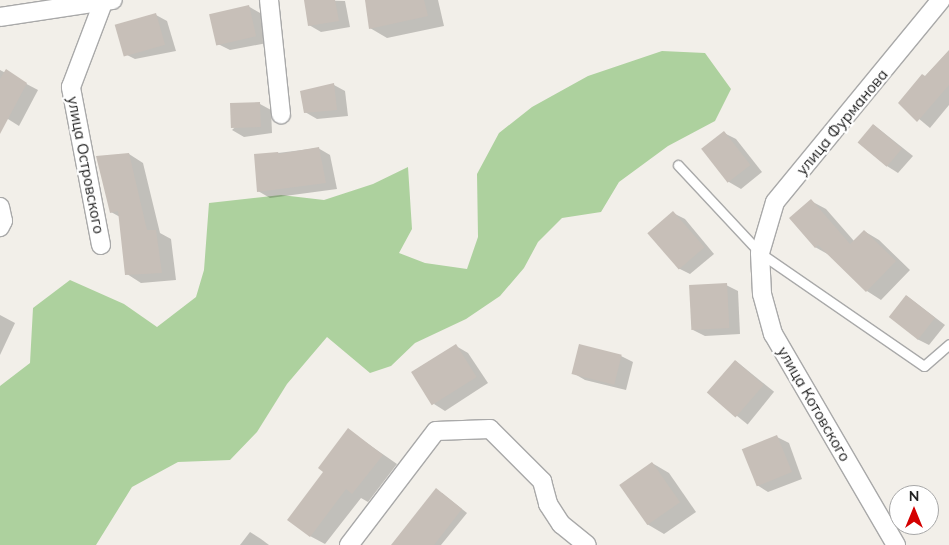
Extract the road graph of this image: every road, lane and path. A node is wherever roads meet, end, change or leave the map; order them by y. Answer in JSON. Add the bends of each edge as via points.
{"nodes":[{"id":1,"x":269,"y":0,"type":"edge"},
{"id":2,"x":941,"y":0,"type":"edge"},
{"id":3,"x":107,"y":1,"type":"edge"},
{"id":4,"x":0,"y":18,"type":"edge"},
{"id":5,"x":281,"y":114,"type":"dead end"},
{"id":6,"x":678,"y":165,"type":"dead end"},
{"id":7,"x":0,"y":207,"type":"edge"},
{"id":8,"x":0,"y":227,"type":"edge"},
{"id":9,"x":101,"y":245,"type":"dead end"},
{"id":10,"x":760,"y":253,"type":"junction"},
{"id":11,"x":949,"y":344,"type":"edge"},
{"id":12,"x":349,"y":545,"type":"edge"},
{"id":13,"x":587,"y":545,"type":"edge"},
{"id":14,"x":896,"y":545,"type":"edge"}],
"edges":[{"from":1,"to":5,"type":"street"},
{"from":2,"to":10,"type":"street","name":"улица Фурманова","via":[[775,202]]},
{"from":3,"to":4,"type":"street","name":"улица Островского"},
{"from":3,"to":9,"type":"street","name":"улица Островского","via":[[71,87]]},
{"from":6,"to":10,"type":"lane"},
{"from":7,"to":8,"type":"street","via":[[4,221]]},
{"from":10,"to":11,"type":"lane","via":[[924,366]]},
{"from":10,"to":14,"type":"street","name":"улица Котовского","via":[[762,294],[773,334]]},
{"from":12,"to":13,"type":"street","via":[[436,431],[490,429],[542,481],[548,504],[561,524]]}]}
